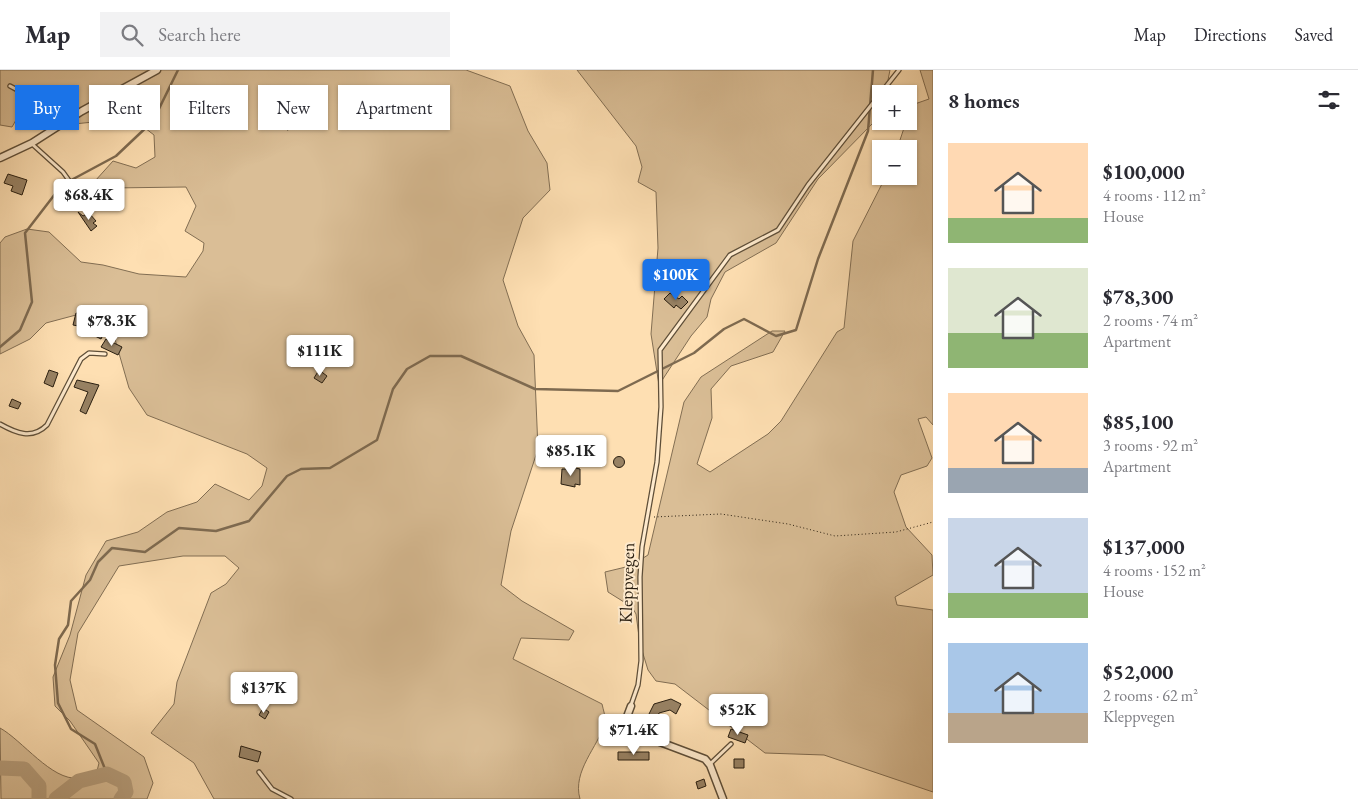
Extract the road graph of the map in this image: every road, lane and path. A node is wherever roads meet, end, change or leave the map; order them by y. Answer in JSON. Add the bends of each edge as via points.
{"nodes":[{"id":1,"x":157,"y":70,"type":"edge"},
{"id":2,"x":899,"y":70,"type":"edge"},
{"id":3,"x":10,"y":86,"type":"dead end"},
{"id":4,"x":15,"y":89,"type":"edge"},
{"id":5,"x":79,"y":115,"type":"edge"},
{"id":6,"x":53,"y":130,"type":"edge"},
{"id":7,"x":32,"y":143,"type":"junction"},
{"id":8,"x":0,"y":158,"type":"edge"},
{"id":9,"x":84,"y":200,"type":"dead end"},
{"id":10,"x":106,"y":354,"type":"dead end"},
{"id":11,"x":0,"y":424,"type":"edge"},
{"id":12,"x":646,"y":517,"type":"junction"},
{"id":13,"x":933,"y":522,"type":"edge"},
{"id":14,"x":631,"y":706,"type":"joint"},
{"id":15,"x":731,"y":744,"type":"dead end"},
{"id":16,"x":710,"y":765,"type":"junction"},
{"id":17,"x":259,"y":772,"type":"dead end"},
{"id":18,"x":282,"y":797,"type":"edge"},
{"id":19,"x":291,"y":799,"type":"edge"},
{"id":20,"x":723,"y":799,"type":"edge"}],
"edges":[{"from":1,"to":5,"type":"street"},
{"from":2,"to":12,"type":"lane","name":"Kleppvegen","via":[[808,185],[778,230],[730,255],[664,342],[659,355],[662,380],[660,434]]},
{"from":3,"to":4,"type":"lane"},
{"from":6,"to":7,"type":"street"},
{"from":7,"to":8,"type":"street"},
{"from":7,"to":9,"type":"lane","via":[[62,172]]},
{"from":10,"to":11,"type":"lane","via":[[89,353],[81,359],[41,431],[25,434]]},
{"from":12,"to":13,"type":"path","via":[[721,514],[788,524],[835,536],[896,532]]},
{"from":12,"to":14,"type":"lane","name":"Kleppvegen","via":[[640,577],[640,670]]},
{"from":14,"to":16,"type":"street","via":[[625,722],[628,730],[699,756]]},
{"from":15,"to":16,"type":"lane"},
{"from":16,"to":20,"type":"street"},
{"from":17,"to":18,"type":"lane"},
{"from":18,"to":19,"type":"lane"}]}
